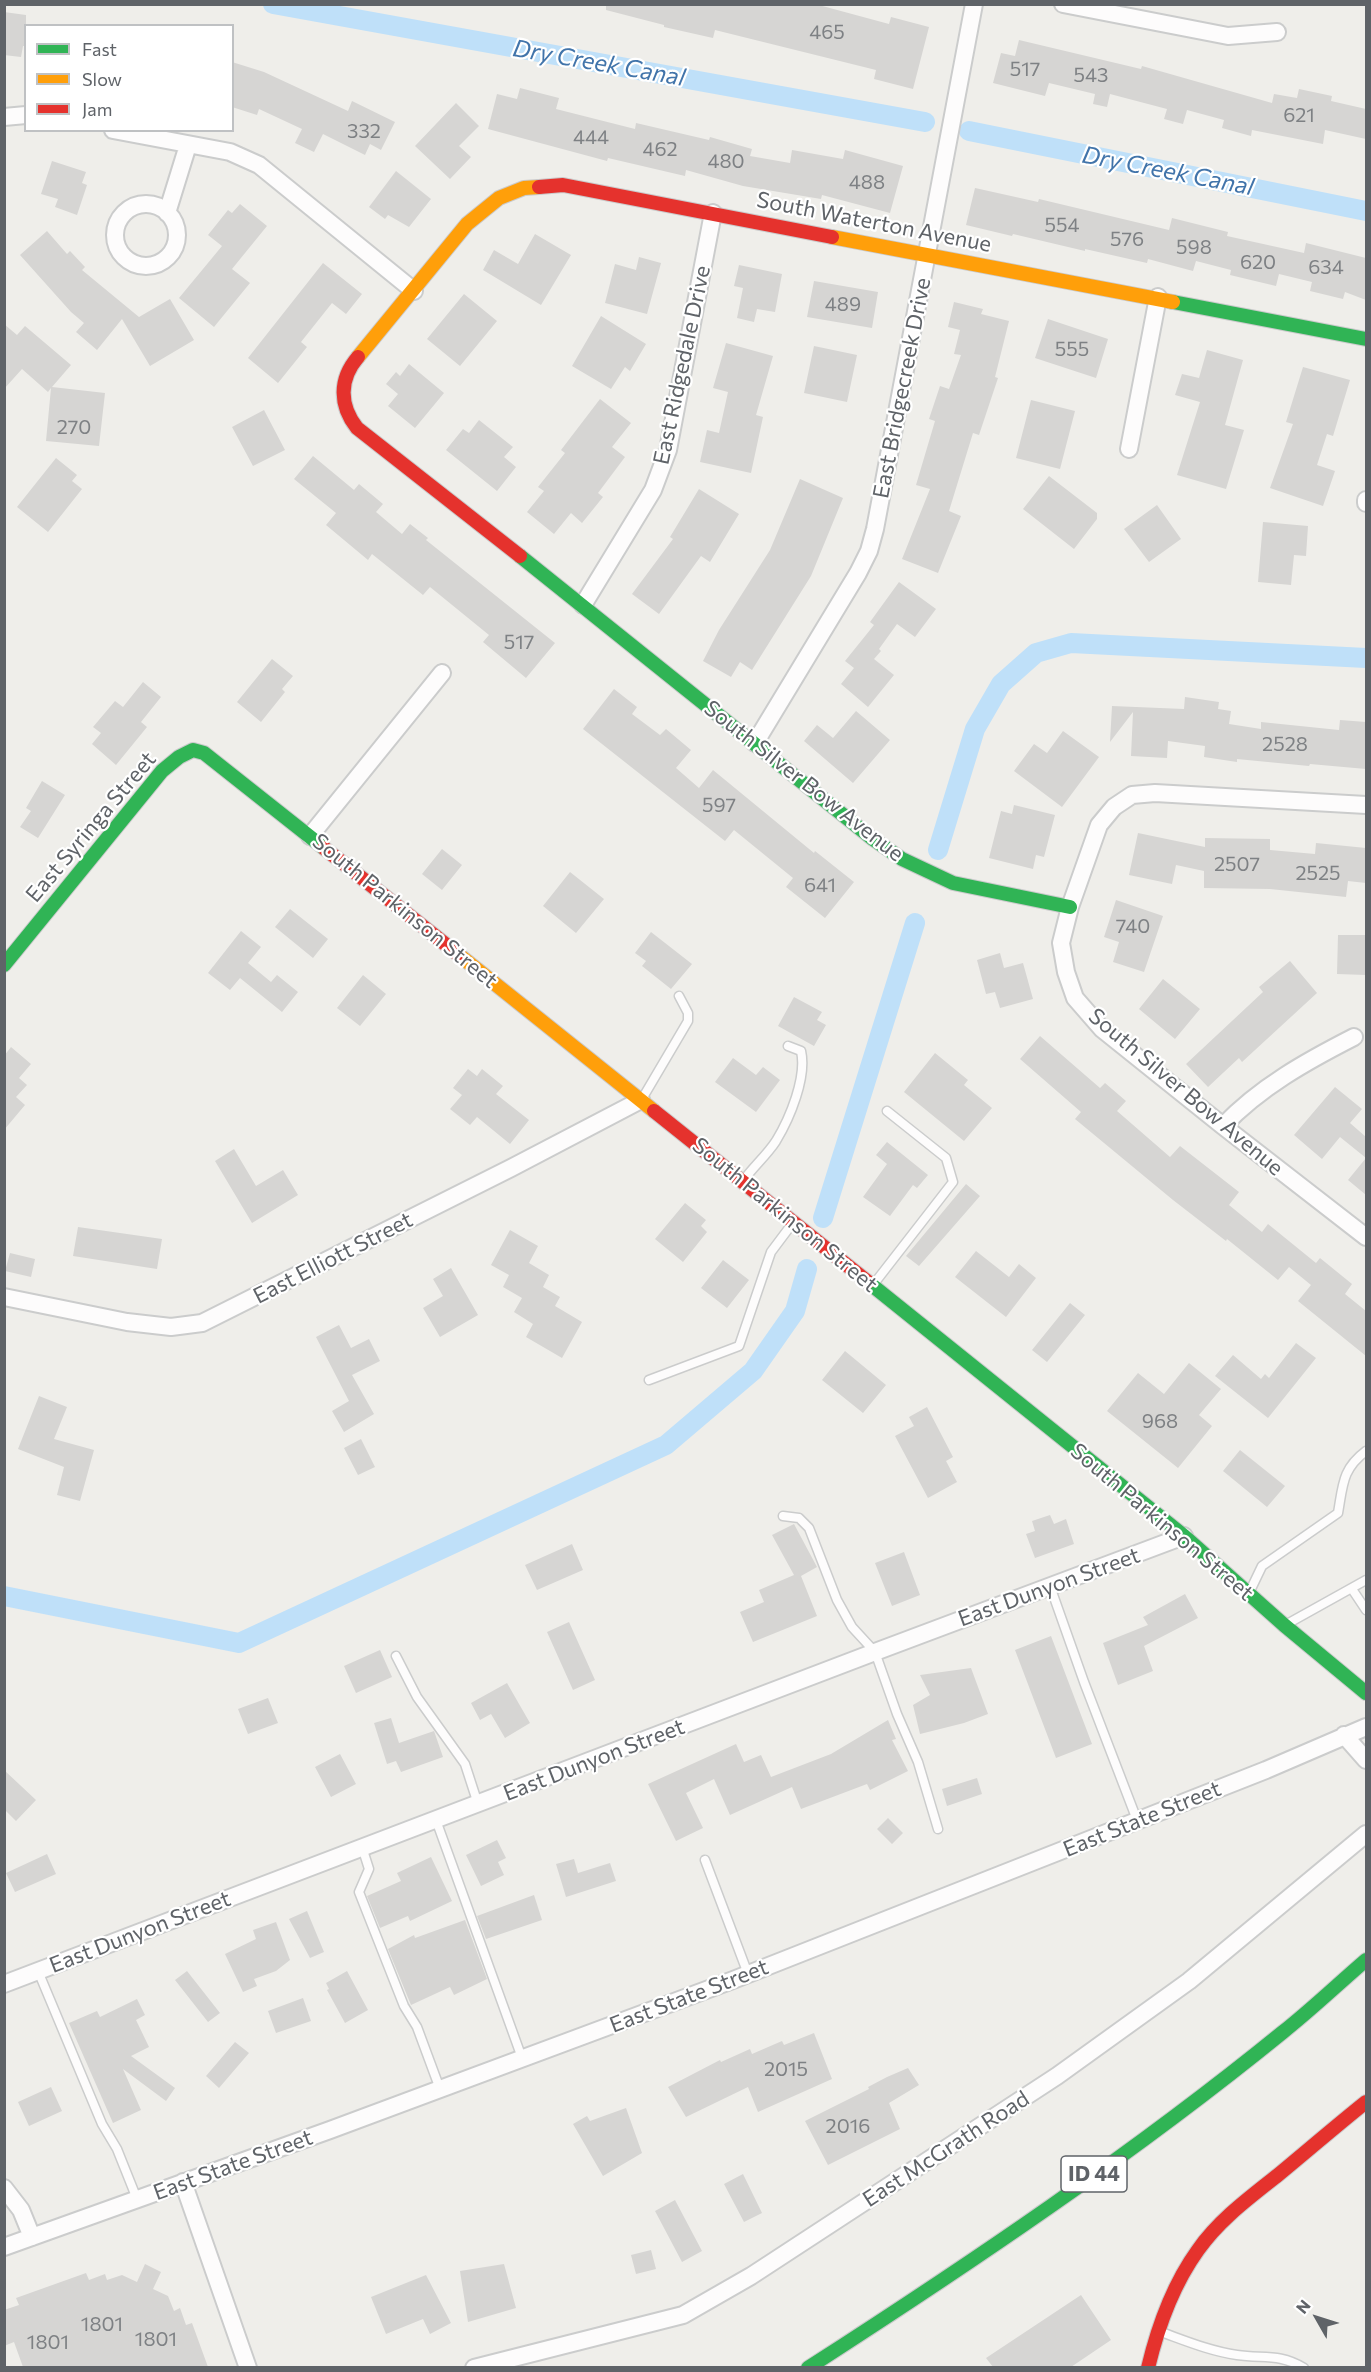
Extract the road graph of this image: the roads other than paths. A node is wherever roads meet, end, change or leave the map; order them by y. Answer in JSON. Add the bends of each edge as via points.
{"nodes":[{"id":1,"x":974,"y":4,"type":"edge"},
{"id":2,"x":1063,"y":4,"type":"edge"},
{"id":3,"x":1277,"y":32,"type":"dead end"},
{"id":4,"x":24,"y":115,"type":"edge"},
{"id":5,"x":4,"y":117,"type":"edge"},
{"id":6,"x":123,"y":132,"type":"edge"},
{"id":7,"x":188,"y":145,"type":"junction"},
{"id":8,"x":167,"y":213,"type":"dead end"},
{"id":9,"x":712,"y":213,"type":"junction"},
{"id":10,"x":927,"y":254,"type":"junction"},
{"id":11,"x":414,"y":291,"type":"junction"},
{"id":12,"x":1158,"y":297,"type":"junction"},
{"id":13,"x":1366,"y":339,"type":"edge"},
{"id":14,"x":1129,"y":449,"type":"dead end"},
{"id":15,"x":583,"y":605,"type":"junction"},
{"id":16,"x":442,"y":673,"type":"dead end"},
{"id":17,"x":754,"y":743,"type":"junction"},
{"id":18,"x":193,"y":750,"type":"joint"},
{"id":19,"x":1366,"y":805,"type":"edge"},
{"id":20,"x":310,"y":836,"type":"junction"},
{"id":21,"x":1070,"y":907,"type":"junction"},
{"id":22,"x":4,"y":965,"type":"edge"},
{"id":23,"x":679,"y":996,"type":"dead end"},
{"id":24,"x":1354,"y":1037,"type":"dead end"},
{"id":25,"x":789,"y":1046,"type":"dead end"},
{"id":26,"x":641,"y":1100,"type":"junction"},
{"id":27,"x":887,"y":1111,"type":"dead end"},
{"id":28,"x":1223,"y":1126,"type":"junction"},
{"id":29,"x":743,"y":1181,"type":"junction"},
{"id":30,"x":793,"y":1222,"type":"junction"},
{"id":31,"x":1366,"y":1237,"type":"edge"},
{"id":32,"x":873,"y":1286,"type":"junction"},
{"id":33,"x":4,"y":1297,"type":"edge"},
{"id":34,"x":649,"y":1380,"type":"dead end"},
{"id":35,"x":1366,"y":1451,"type":"edge"},
{"id":36,"x":783,"y":1516,"type":"dead end"},
{"id":37,"x":1184,"y":1536,"type":"junction"},
{"id":38,"x":1366,"y":1580,"type":"edge"},
{"id":39,"x":1050,"y":1586,"type":"junction"},
{"id":40,"x":1352,"y":1589,"type":"junction"},
{"id":41,"x":1248,"y":1594,"type":"junction"},
{"id":42,"x":1366,"y":1610,"type":"edge"},
{"id":43,"x":1284,"y":1625,"type":"junction"},
{"id":44,"x":875,"y":1652,"type":"junction"},
{"id":45,"x":396,"y":1656,"type":"dead end"},
{"id":46,"x":1366,"y":1693,"type":"edge"},
{"id":47,"x":1366,"y":1727,"type":"edge"},
{"id":48,"x":1344,"y":1735,"type":"junction"},
{"id":49,"x":1366,"y":1760,"type":"edge"},
{"id":50,"x":478,"y":1804,"type":"junction"},
{"id":51,"x":436,"y":1820,"type":"junction"},
{"id":52,"x":1137,"y":1820,"type":"junction"},
{"id":53,"x":938,"y":1829,"type":"dead end"},
{"id":54,"x":1366,"y":1834,"type":"edge"},
{"id":55,"x":362,"y":1847,"type":"junction"},
{"id":56,"x":705,"y":1860,"type":"dead end"},
{"id":57,"x":1366,"y":1960,"type":"edge"},
{"id":58,"x":38,"y":1971,"type":"junction"},
{"id":59,"x":748,"y":1974,"type":"junction"},
{"id":60,"x":4,"y":1984,"type":"edge"},
{"id":61,"x":522,"y":2058,"type":"junction"},
{"id":62,"x":440,"y":2089,"type":"junction"},
{"id":63,"x":1366,"y":2102,"type":"edge"},
{"id":64,"x":183,"y":2182,"type":"junction"},
{"id":65,"x":4,"y":2188,"type":"edge"},
{"id":66,"x":137,"y":2199,"type":"junction"},
{"id":67,"x":32,"y":2237,"type":"junction"},
{"id":68,"x":4,"y":2247,"type":"edge"},
{"id":69,"x":1157,"y":2331,"type":"junction"},
{"id":70,"x":248,"y":2367,"type":"edge"},
{"id":71,"x":474,"y":2367,"type":"edge"},
{"id":72,"x":807,"y":2367,"type":"edge"},
{"id":73,"x":1148,"y":2367,"type":"edge"},
{"id":74,"x":1304,"y":2367,"type":"edge"}],
"edges":[{"from":1,"to":10,"type":"street","name":"East Bridgecreek Drive"},
{"from":2,"to":3,"type":"street","via":[[1227,36]]},
{"from":4,"to":5,"type":"street"},
{"from":6,"to":7,"type":"street"},
{"from":7,"to":8,"type":"street"},
{"from":7,"to":11,"type":"street","via":[[230,152],[259,165]]},
{"from":9,"to":10,"type":"main road","name":"South Waterton Avenue"},
{"from":9,"to":11,"type":"main road","name":"South Waterton Avenue","via":[[563,185],[524,188],[499,198],[468,224]]},
{"from":9,"to":15,"type":"street","name":"East Ridgedale Drive","via":[[668,450],[653,490]]},
{"from":10,"to":12,"type":"main road","name":"South Waterton Avenue"},
{"from":10,"to":17,"type":"street","name":"East Bridgecreek Drive","via":[[869,552]]},
{"from":11,"to":15,"type":"main road","name":"South Silver Bow Avenue","via":[[351,365],[344,381],[342,402],[347,417]]},
{"from":12,"to":13,"type":"main road","name":"South Waterton Avenue"},
{"from":12,"to":14,"type":"street"},
{"from":15,"to":17,"type":"main road","name":"South Silver Bow Avenue"},
{"from":16,"to":20,"type":"street"},
{"from":17,"to":21,"type":"main road","name":"South Silver Bow Avenue","via":[[902,859],[953,883]]},
{"from":18,"to":20,"type":"main road","name":"South Parkinson Street","via":[[212,758]]},
{"from":18,"to":22,"type":"main road","name":"East Syringa Street","via":[[162,771]]},
{"from":19,"to":21,"type":"street","via":[[1132,795],[1114,807],[1099,825]]},
{"from":20,"to":26,"type":"main road","name":"South Parkinson Street"},
{"from":21,"to":28,"type":"street","name":"South Silver Bow Avenue","via":[[1061,943],[1076,998],[1102,1029]]},
{"from":23,"to":26,"type":"lane","via":[[688,1022]]},
{"from":24,"to":28,"type":"street","via":[[1277,1081]]},
{"from":25,"to":29,"type":"lane","via":[[801,1051],[804,1064],[792,1110],[776,1142]]},
{"from":26,"to":29,"type":"main road","name":"South Parkinson Street"},
{"from":26,"to":33,"type":"street","name":"East Elliott Street","via":[[202,1323],[171,1327],[127,1322]]},
{"from":27,"to":32,"type":"lane","via":[[946,1158],[953,1182]]},
{"from":28,"to":31,"type":"street","name":"South Silver Bow Avenue"},
{"from":29,"to":30,"type":"main road","name":"South Parkinson Street"},
{"from":30,"to":32,"type":"main road","name":"South Parkinson Street"},
{"from":30,"to":34,"type":"lane","via":[[771,1252],[739,1346]]},
{"from":32,"to":37,"type":"main road","name":"South Parkinson Street"},
{"from":35,"to":41,"type":"lane","via":[[1345,1476],[1338,1513],[1262,1566]]},
{"from":36,"to":44,"type":"lane","via":[[799,1518],[809,1528],[837,1600],[852,1627]]},
{"from":37,"to":39,"type":"street","name":"East Dunyon Street"},
{"from":37,"to":41,"type":"main road","name":"South Parkinson Street"},
{"from":38,"to":40,"type":"lane"},
{"from":39,"to":44,"type":"street","name":"East Dunyon Street"},
{"from":39,"to":52,"type":"lane"},
{"from":40,"to":42,"type":"lane"},
{"from":40,"to":43,"type":"lane"},
{"from":41,"to":43,"type":"main road","name":"South Parkinson Street"},
{"from":43,"to":46,"type":"main road","name":"South Parkinson Street"},
{"from":44,"to":50,"type":"street","name":"East Dunyon Street"},
{"from":44,"to":53,"type":"lane","via":[[918,1761]]},
{"from":45,"to":50,"type":"lane","via":[[417,1697],[465,1764]]},
{"from":47,"to":48,"type":"street","name":"East State Street"},
{"from":48,"to":49,"type":"street"},
{"from":48,"to":52,"type":"street","name":"East State Street"},
{"from":50,"to":51,"type":"street","name":"East Dunyon Street"},
{"from":51,"to":55,"type":"street","name":"East Dunyon Street"},
{"from":51,"to":61,"type":"lane"},
{"from":52,"to":59,"type":"street","name":"East State Street"},
{"from":54,"to":71,"type":"street","name":"East McGrath Road","via":[[1180,1988],[1057,2076],[751,2277],[683,2315]]},
{"from":55,"to":58,"type":"street","name":"East Dunyon Street"},
{"from":55,"to":62,"type":"lane","via":[[369,1869],[359,1892]]},
{"from":56,"to":59,"type":"lane"},
{"from":57,"to":72,"type":"main road","number":"ID 44","via":[[1274,2039],[1056,2203]]},
{"from":58,"to":60,"type":"street","name":"East Dunyon Street"},
{"from":58,"to":66,"type":"lane"},
{"from":59,"to":61,"type":"street","name":"East State Street"},
{"from":61,"to":62,"type":"street","name":"East State Street"},
{"from":62,"to":64,"type":"street","name":"East State Street"},
{"from":63,"to":69,"type":"main road","via":[[1223,2221],[1184,2272]]},
{"from":64,"to":66,"type":"street","name":"East State Street"},
{"from":64,"to":70,"type":"street"},
{"from":65,"to":67,"type":"street","via":[[21,2210]]},
{"from":66,"to":67,"type":"street","name":"East State Street"},
{"from":67,"to":68,"type":"street","name":"East State Street"},
{"from":69,"to":73,"type":"main road"},
{"from":69,"to":74,"type":"lane","via":[[1212,2350],[1290,2359]]}]}
